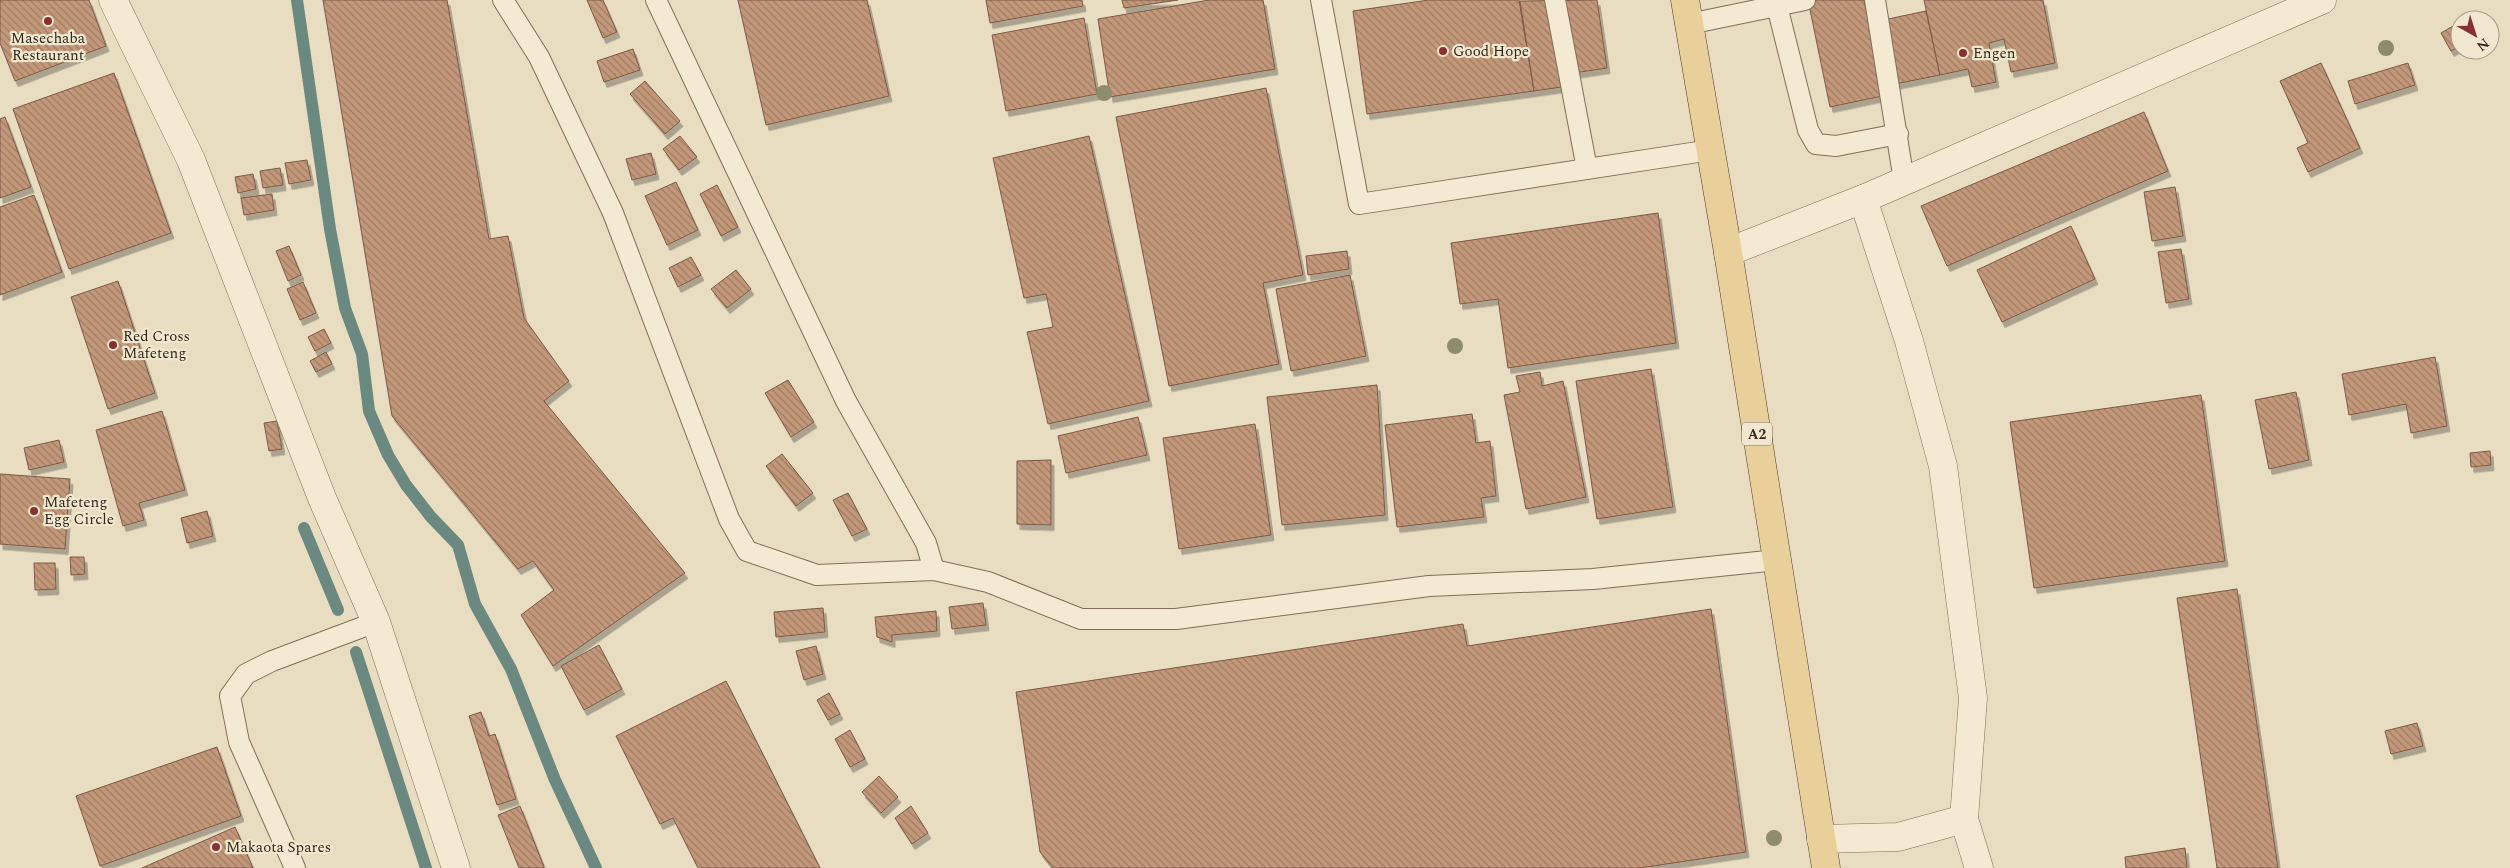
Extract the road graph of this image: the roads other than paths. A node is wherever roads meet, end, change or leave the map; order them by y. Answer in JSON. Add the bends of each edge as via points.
{"nodes":[{"id":1,"x":112,"y":0,"type":"edge"},
{"id":2,"x":503,"y":0,"type":"edge"},
{"id":3,"x":656,"y":0,"type":"edge"},
{"id":4,"x":1321,"y":0,"type":"edge"},
{"id":5,"x":1555,"y":0,"type":"edge"},
{"id":6,"x":1805,"y":0,"type":"edge"},
{"id":7,"x":1875,"y":0,"type":"edge"},
{"id":8,"x":2322,"y":0,"type":"edge"},
{"id":9,"x":1777,"y":6,"type":"junction"},
{"id":10,"x":1687,"y":12,"type":"edge"},
{"id":11,"x":1898,"y":134,"type":"junction"},
{"id":12,"x":1711,"y":150,"type":"junction"},
{"id":13,"x":1587,"y":169,"type":"junction"},
{"id":14,"x":1904,"y":181,"type":"junction"},
{"id":15,"x":1864,"y":199,"type":"junction"},
{"id":16,"x":1728,"y":252,"type":"junction"},
{"id":17,"x":1777,"y":560,"type":"junction"},
{"id":18,"x":934,"y":570,"type":"junction"},
{"id":19,"x":376,"y":622,"type":"junction"},
{"id":20,"x":1964,"y":819,"type":"junction"},
{"id":21,"x":1821,"y":839,"type":"junction"},
{"id":22,"x":295,"y":868,"type":"edge"},
{"id":23,"x":456,"y":868,"type":"edge"},
{"id":24,"x":1826,"y":868,"type":"edge"},
{"id":25,"x":1979,"y":868,"type":"edge"}],
"edges":[{"from":1,"to":19,"type":"street","via":[[191,160],[322,498]]},
{"from":2,"to":18,"type":"lane","via":[[539,57],[613,213],[729,519],[747,551],[817,575]]},
{"from":3,"to":18,"type":"lane","via":[[846,402],[926,543]]},
{"from":4,"to":13,"type":"lane","via":[[1359,204]]},
{"from":5,"to":13,"type":"lane"},
{"from":6,"to":9,"type":"lane"},
{"from":7,"to":11,"type":"lane"},
{"from":8,"to":14,"type":"street"},
{"from":9,"to":10,"type":"lane"},
{"from":9,"to":11,"type":"lane","via":[[1808,130],[1816,144],[1836,146]]},
{"from":10,"to":12,"type":"main road","number":"A2"},
{"from":11,"to":14,"type":"lane"},
{"from":12,"to":13,"type":"lane"},
{"from":12,"to":16,"type":"main road","number":"A2"},
{"from":14,"to":15,"type":"street"},
{"from":15,"to":16,"type":"street"},
{"from":15,"to":20,"type":"street","via":[[1909,341],[1943,466],[1973,698]]},
{"from":16,"to":17,"type":"main road","number":"A2"},
{"from":17,"to":18,"type":"lane","via":[[1593,578],[1429,586],[1176,619],[1080,619],[988,582]]},
{"from":17,"to":21,"type":"main road","number":"A2"},
{"from":19,"to":22,"type":"lane","via":[[246,674],[230,696],[240,742]]},
{"from":19,"to":23,"type":"street"},
{"from":20,"to":21,"type":"street","via":[[1898,837]]},
{"from":20,"to":25,"type":"street"},
{"from":21,"to":24,"type":"main road","number":"A2"}]}
